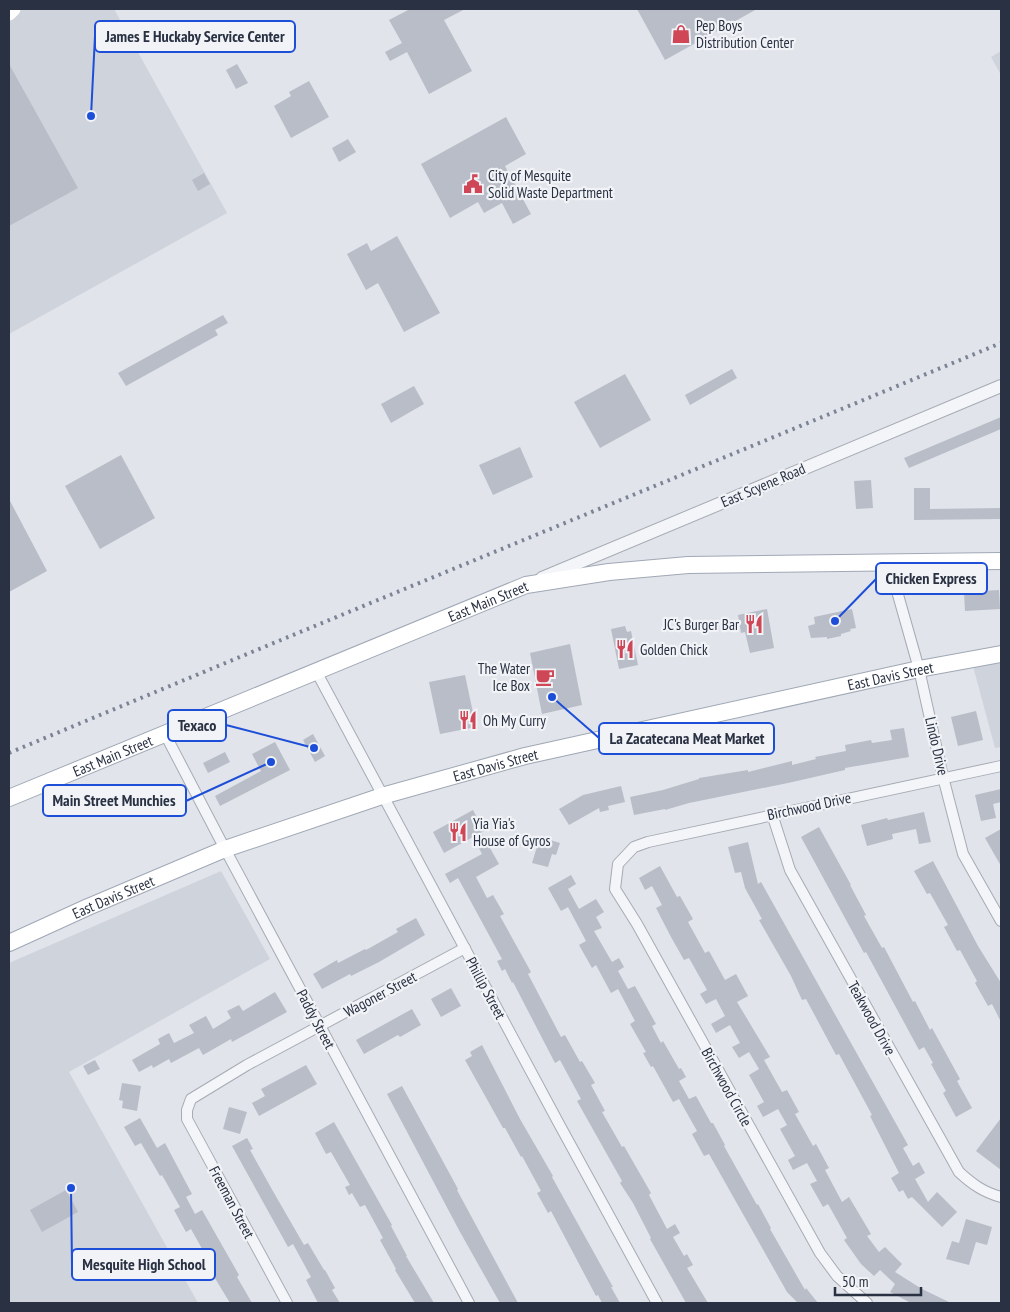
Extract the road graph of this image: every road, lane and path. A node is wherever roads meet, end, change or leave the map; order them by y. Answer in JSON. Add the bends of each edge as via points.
{"nodes":[{"id":1,"x":13,"y":9,"type":"edge"},
{"id":2,"x":9,"y":13,"type":"edge"},
{"id":3,"x":1001,"y":386,"type":"edge"},
{"id":4,"x":1001,"y":561,"type":"edge"},
{"id":5,"x":889,"y":564,"type":"junction"},
{"id":6,"x":526,"y":585,"type":"junction"},
{"id":7,"x":1001,"y":654,"type":"edge"},
{"id":8,"x":919,"y":669,"type":"junction"},
{"id":9,"x":316,"y":671,"type":"junction"},
{"id":10,"x":165,"y":734,"type":"junction"},
{"id":11,"x":1001,"y":766,"type":"edge"},
{"id":12,"x":944,"y":777,"type":"junction"},
{"id":13,"x":382,"y":796,"type":"junction"},
{"id":14,"x":9,"y":798,"type":"edge"},
{"id":15,"x":772,"y":814,"type":"junction"},
{"id":16,"x":225,"y":849,"type":"junction"},
{"id":17,"x":623,"y":859,"type":"joint"},
{"id":18,"x":1001,"y":921,"type":"edge"},
{"id":19,"x":9,"y":943,"type":"edge"},
{"id":20,"x":464,"y":948,"type":"junction"},
{"id":21,"x":320,"y":1026,"type":"junction"},
{"id":22,"x":191,"y":1098,"type":"joint"},
{"id":23,"x":1001,"y":1197,"type":"edge"},
{"id":24,"x":287,"y":1303,"type":"edge"},
{"id":25,"x":469,"y":1303,"type":"edge"},
{"id":26,"x":657,"y":1303,"type":"edge"},
{"id":27,"x":867,"y":1303,"type":"edge"}],
"edges":[{"from":1,"to":2,"type":"main road"},
{"from":3,"to":6,"type":"street","name":"East Scyene Road"},
{"from":4,"to":5,"type":"main road","name":"East Main Street"},
{"from":5,"to":6,"type":"main road","name":"East Main Street","via":[[688,565],[609,572]]},
{"from":5,"to":8,"type":"street","name":"Lindo Drive"},
{"from":6,"to":9,"type":"main road","name":"East Main Street"},
{"from":7,"to":8,"type":"main road","name":"East Davis Street"},
{"from":8,"to":12,"type":"street","name":"Lindo Drive"},
{"from":8,"to":13,"type":"main road","name":"East Davis Street","via":[[525,756]]},
{"from":9,"to":10,"type":"main road","name":"East Main Street"},
{"from":9,"to":13,"type":"street","name":"Phillip Street"},
{"from":10,"to":14,"type":"main road","name":"East Main Street"},
{"from":10,"to":16,"type":"street","name":"Paddy Street"},
{"from":11,"to":12,"type":"street","name":"Birchwood Drive"},
{"from":12,"to":15,"type":"street","name":"Birchwood Drive"},
{"from":12,"to":18,"type":"street","name":"Lindo Drive","via":[[963,854]]},
{"from":13,"to":16,"type":"main road","name":"East Davis Street"},
{"from":13,"to":20,"type":"street","name":"Phillip Street"},
{"from":15,"to":17,"type":"street","name":"Birchwood Drive","via":[[648,842],[634,847]]},
{"from":15,"to":23,"type":"street","name":"Teakwood Drive","via":[[790,870],[959,1172],[974,1186]]},
{"from":16,"to":19,"type":"main road","name":"East Davis Street"},
{"from":16,"to":21,"type":"street","name":"Paddy Street"},
{"from":17,"to":27,"type":"street","name":"Birchwood Circle","via":[[618,864],[615,888],[820,1253],[837,1276]]},
{"from":20,"to":21,"type":"street","name":"Wagoner Street"},
{"from":20,"to":26,"type":"street","name":"Phillip Street"},
{"from":21,"to":22,"type":"street","name":"Wagoner Street"},
{"from":21,"to":25,"type":"street","name":"Paddy Street"},
{"from":22,"to":24,"type":"street","name":"Freeman Street","via":[[187,1119]]}]}
